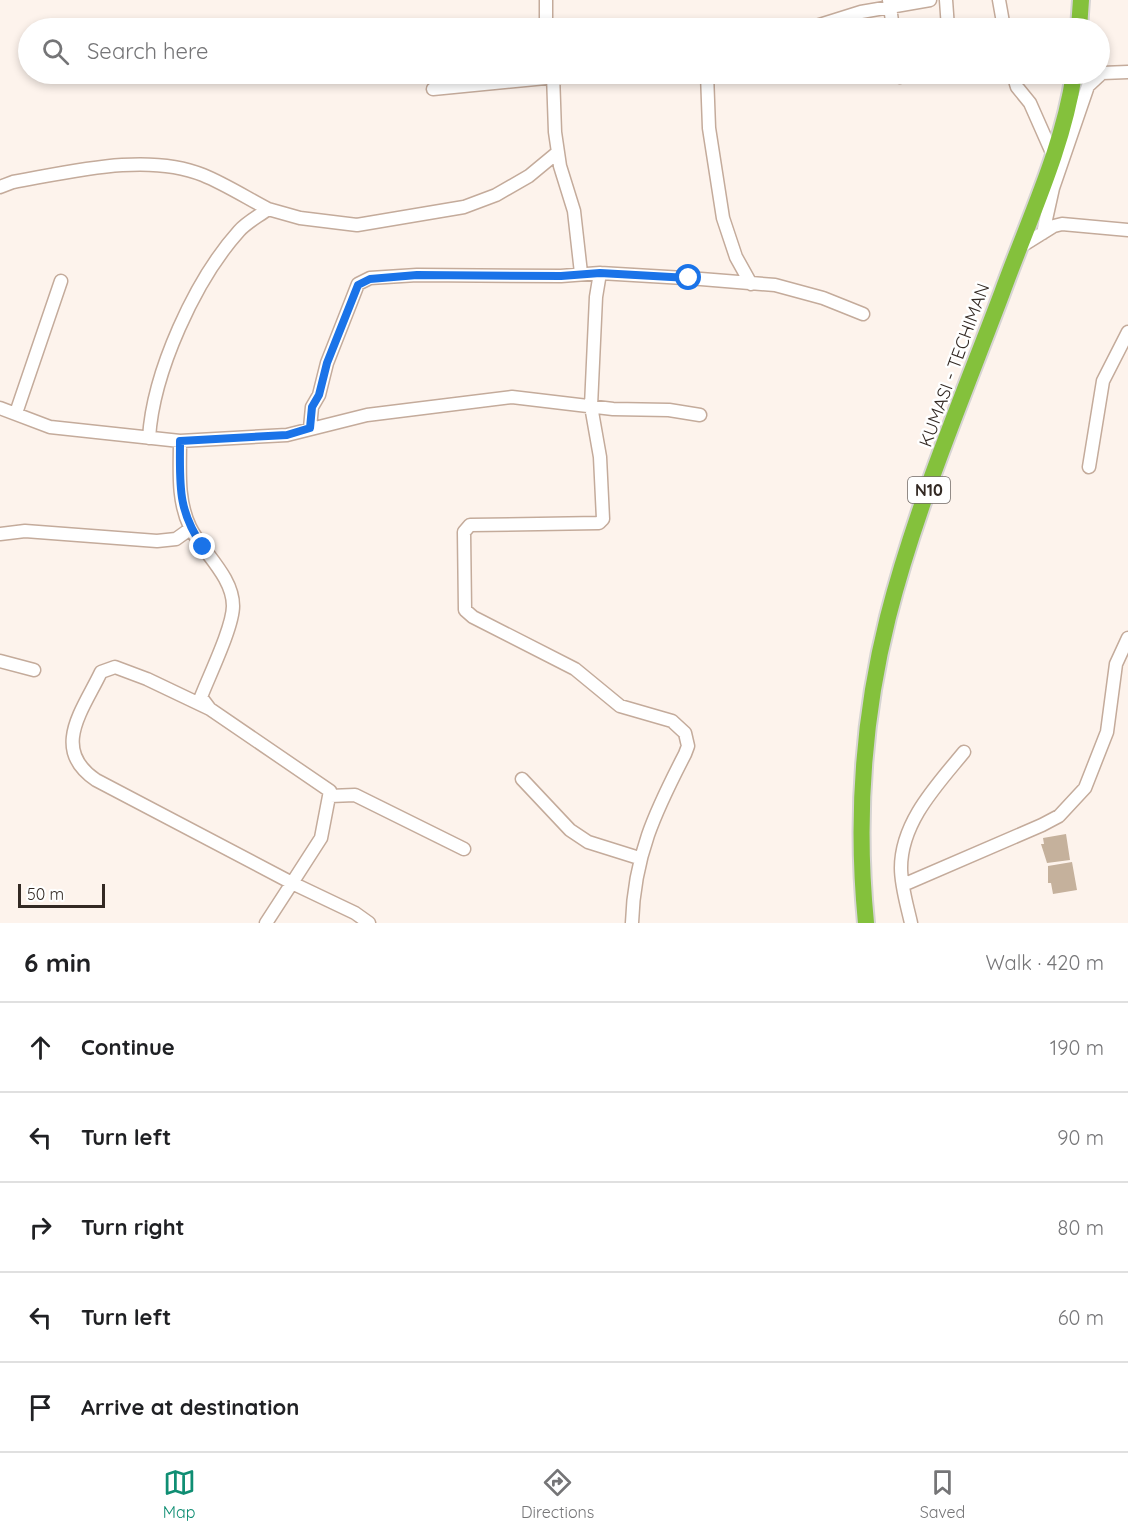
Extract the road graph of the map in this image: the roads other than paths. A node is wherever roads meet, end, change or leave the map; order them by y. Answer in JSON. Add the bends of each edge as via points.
{"nodes":[{"id":1,"x":546,"y":0,"type":"edge"},
{"id":2,"x":930,"y":0,"type":"edge"},
{"id":3,"x":946,"y":0,"type":"edge"},
{"id":4,"x":999,"y":0,"type":"edge"},
{"id":5,"x":1081,"y":0,"type":"edge"},
{"id":6,"x":1090,"y":0,"type":"edge"},
{"id":7,"x":890,"y":4,"type":"edge"},
{"id":8,"x":546,"y":18,"type":"edge"},
{"id":9,"x":842,"y":18,"type":"edge"},
{"id":10,"x":947,"y":18,"type":"edge"},
{"id":11,"x":1002,"y":18,"type":"edge"},
{"id":12,"x":1080,"y":18,"type":"edge"},
{"id":13,"x":1082,"y":18,"type":"edge"},
{"id":14,"x":1128,"y":72,"type":"edge"},
{"id":15,"x":1110,"y":73,"type":"edge"},
{"id":16,"x":476,"y":84,"type":"edge"},
{"id":17,"x":554,"y":84,"type":"edge"},
{"id":18,"x":707,"y":84,"type":"edge"},
{"id":19,"x":1016,"y":84,"type":"edge"},
{"id":20,"x":1072,"y":84,"type":"edge"},
{"id":21,"x":1090,"y":84,"type":"edge"},
{"id":22,"x":433,"y":89,"type":"dead end"},
{"id":23,"x":558,"y":152,"type":"junction"},
{"id":24,"x":1053,"y":155,"type":"junction"},
{"id":25,"x":0,"y":187,"type":"edge"},
{"id":26,"x":268,"y":209,"type":"junction"},
{"id":27,"x":1128,"y":231,"type":"edge"},
{"id":28,"x":1043,"y":233,"type":"junction"},
{"id":29,"x":581,"y":273,"type":"junction"},
{"id":30,"x":600,"y":273,"type":"junction"},
{"id":31,"x":60,"y":281,"type":"dead end"},
{"id":32,"x":751,"y":284,"type":"junction"},
{"id":33,"x":1002,"y":292,"type":"junction"},
{"id":34,"x":863,"y":314,"type":"dead end"},
{"id":35,"x":1128,"y":332,"type":"edge"},
{"id":36,"x":591,"y":406,"type":"junction"},
{"id":37,"x":0,"y":408,"type":"edge"},
{"id":38,"x":16,"y":413,"type":"junction"},
{"id":39,"x":700,"y":415,"type":"dead end"},
{"id":40,"x":310,"y":428,"type":"junction"},
{"id":41,"x":149,"y":438,"type":"junction"},
{"id":42,"x":180,"y":441,"type":"junction"},
{"id":43,"x":1089,"y":467,"type":"dead end"},
{"id":44,"x":190,"y":529,"type":"junction"},
{"id":45,"x":0,"y":534,"type":"edge"},
{"id":46,"x":1128,"y":638,"type":"edge"},
{"id":47,"x":0,"y":661,"type":"edge"},
{"id":48,"x":34,"y":670,"type":"dead end"},
{"id":49,"x":210,"y":709,"type":"junction"},
{"id":50,"x":964,"y":752,"type":"dead end"},
{"id":51,"x":522,"y":779,"type":"dead end"},
{"id":52,"x":330,"y":796,"type":"junction"},
{"id":53,"x":464,"y":849,"type":"dead end"},
{"id":54,"x":639,"y":858,"type":"junction"},
{"id":55,"x":292,"y":883,"type":"junction"},
{"id":56,"x":903,"y":885,"type":"junction"},
{"id":57,"x":266,"y":923,"type":"edge"},
{"id":58,"x":369,"y":923,"type":"edge"},
{"id":59,"x":632,"y":923,"type":"edge"},
{"id":60,"x":866,"y":923,"type":"edge"},
{"id":61,"x":911,"y":923,"type":"edge"}],
"edges":[{"from":1,"to":8,"type":"street"},
{"from":2,"to":7,"type":"street"},
{"from":3,"to":10,"type":"street"},
{"from":4,"to":11,"type":"street"},
{"from":5,"to":12,"type":"highway"},
{"from":6,"to":13,"type":"street"},
{"from":7,"to":9,"type":"street"},
{"from":14,"to":15,"type":"street"},
{"from":16,"to":22,"type":"street"},
{"from":17,"to":23,"type":"street"},
{"from":18,"to":32,"type":"street","via":[[709,128],[723,218],[736,257]]},
{"from":19,"to":24,"type":"street","via":[[1030,103]]},
{"from":20,"to":24,"type":"highway","name":"KUMASI - TECHIMAN","number":"N10"},
{"from":21,"to":28,"type":"street","via":[[1053,188]]},
{"from":23,"to":26,"type":"street","via":[[529,176],[464,207],[357,225],[300,218]]},
{"from":23,"to":29,"type":"street","via":[[573,211]]},
{"from":24,"to":33,"type":"highway","name":"KUMASI - TECHIMAN","number":"N10"},
{"from":25,"to":26,"type":"street","via":[[117,165],[155,166],[201,174]]},
{"from":26,"to":41,"type":"street","via":[[239,230],[201,285],[153,400]]},
{"from":27,"to":28,"type":"street","via":[[1074,224],[1054,226]]},
{"from":28,"to":33,"type":"street","via":[[1016,249]]},
{"from":29,"to":30,"type":"street"},
{"from":29,"to":40,"type":"street","via":[[385,276],[358,285],[312,407]]},
{"from":30,"to":32,"type":"street"},
{"from":30,"to":36,"type":"street"},
{"from":31,"to":38,"type":"street"},
{"from":32,"to":34,"type":"street","via":[[775,285]]},
{"from":33,"to":60,"type":"highway","name":"KUMASI - TECHIMAN","number":"N10","via":[[904,564],[882,643],[864,773]]},
{"from":35,"to":43,"type":"street","via":[[1102,381]]},
{"from":36,"to":39,"type":"street"},
{"from":36,"to":40,"type":"street","via":[[495,398],[367,415]]},
{"from":36,"to":54,"type":"street","via":[[600,457],[602,522],[470,525],[464,532],[465,610],[473,618],[575,669],[620,706],[672,721],[685,733],[688,746]]},
{"from":37,"to":38,"type":"street"},
{"from":38,"to":41,"type":"street","via":[[50,427]]},
{"from":40,"to":42,"type":"street","via":[[287,435]]},
{"from":41,"to":42,"type":"street"},
{"from":42,"to":44,"type":"street","via":[[181,497]]},
{"from":44,"to":45,"type":"street","via":[[177,539],[157,541],[25,531]]},
{"from":44,"to":49,"type":"street","via":[[216,566],[233,601],[230,621],[201,697]]},
{"from":46,"to":56,"type":"street","via":[[1116,664],[1107,732],[1085,788],[1059,816]]},
{"from":47,"to":48,"type":"street"},
{"from":49,"to":52,"type":"street","via":[[327,786]]},
{"from":49,"to":55,"type":"street","via":[[115,667],[101,672],[71,734],[74,756],[84,772],[96,780]]},
{"from":50,"to":56,"type":"street","via":[[912,824],[902,856]]},
{"from":51,"to":54,"type":"street","via":[[570,830],[588,842]]},
{"from":52,"to":53,"type":"street","via":[[355,795]]},
{"from":52,"to":55,"type":"street","via":[[321,838]]},
{"from":54,"to":59,"type":"street"},
{"from":55,"to":57,"type":"street"},
{"from":55,"to":58,"type":"street"},
{"from":56,"to":61,"type":"street"}]}
